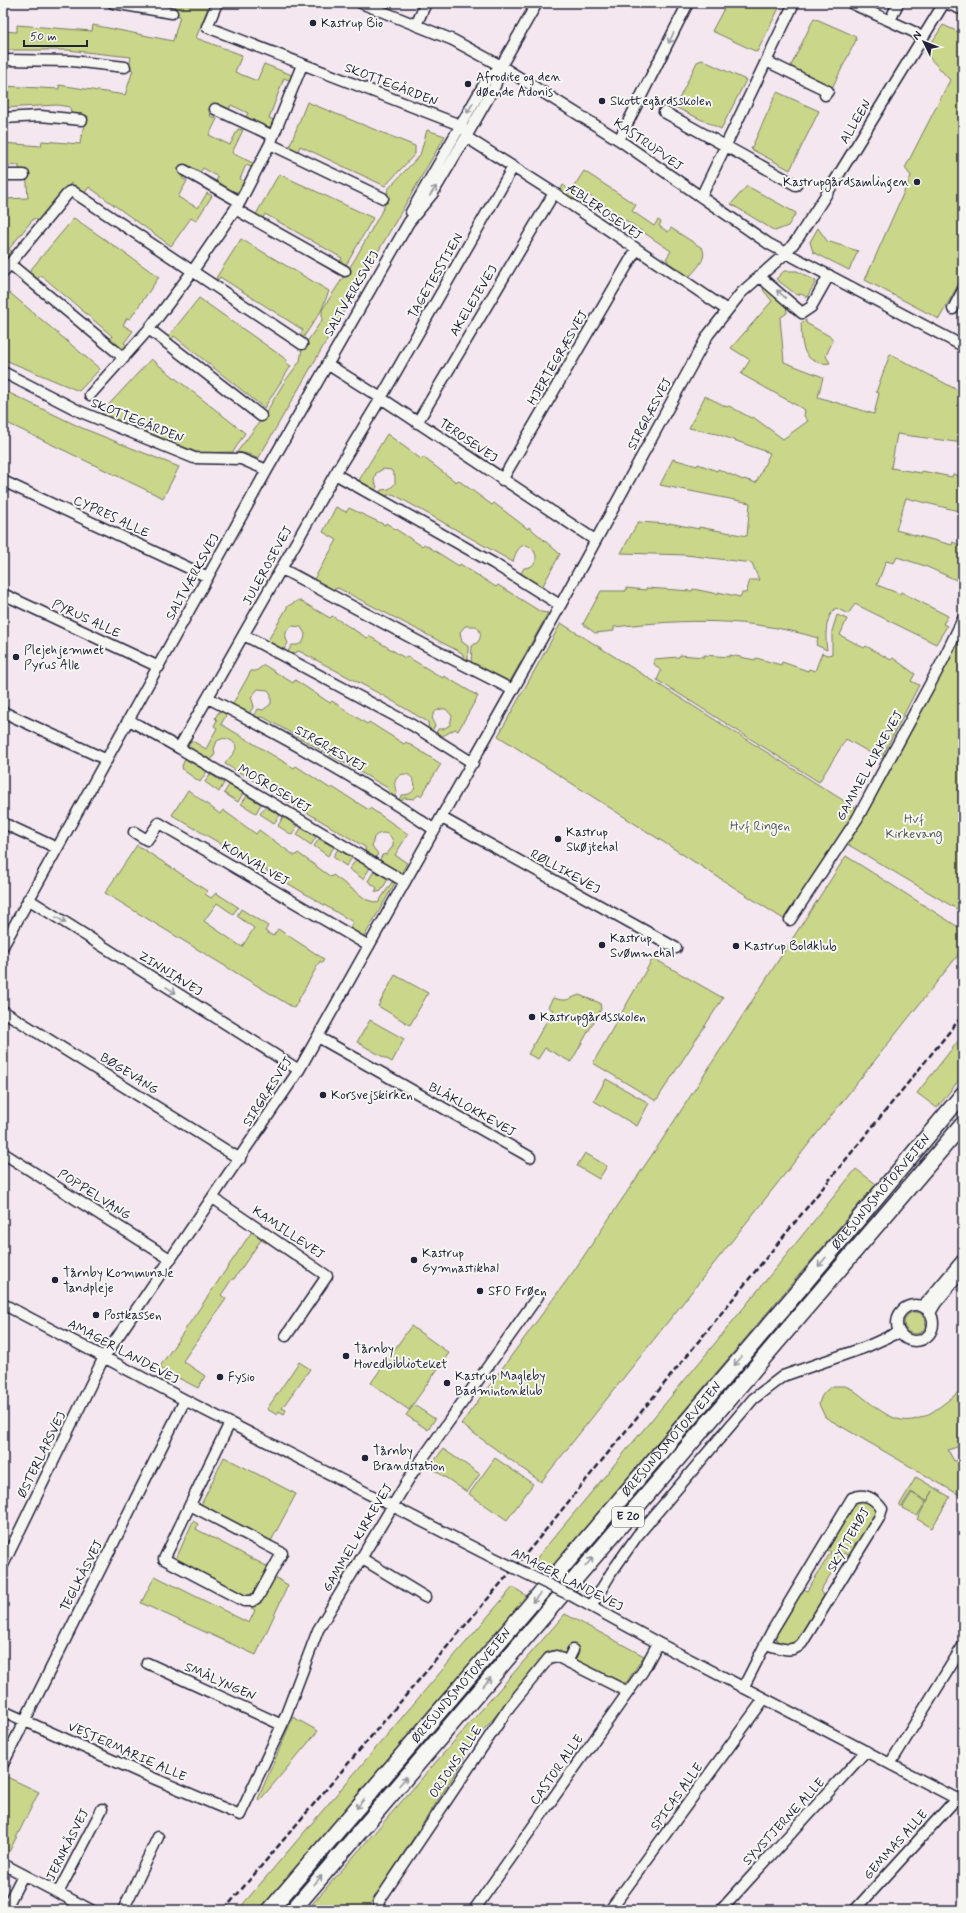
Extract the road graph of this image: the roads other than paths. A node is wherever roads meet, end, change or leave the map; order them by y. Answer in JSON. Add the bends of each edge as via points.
{"nodes":[{"id":1,"x":113,"y":3,"type":"edge"},
{"id":2,"x":216,"y":3,"type":"edge"},
{"id":3,"x":361,"y":3,"type":"edge"},
{"id":4,"x":426,"y":3,"type":"edge"},
{"id":5,"x":537,"y":3,"type":"edge"},
{"id":6,"x":688,"y":3,"type":"edge"},
{"id":7,"x":794,"y":3,"type":"edge"},
{"id":8,"x":852,"y":3,"type":"edge"},
{"id":9,"x":898,"y":3,"type":"edge"},
{"id":10,"x":945,"y":3,"type":"edge"},
{"id":11,"x":963,"y":10,"type":"edge"},
{"id":12,"x":172,"y":13,"type":"dead end"},
{"id":13,"x":890,"y":21,"type":"junction"},
{"id":14,"x":416,"y":25,"type":"junction"},
{"id":15,"x":922,"y":38,"type":"junction"},
{"id":16,"x":3,"y":60,"type":"edge"},
{"id":17,"x":766,"y":61,"type":"junction"},
{"id":18,"x":302,"y":64,"type":"junction"},
{"id":19,"x":125,"y":66,"type":"dead end"},
{"id":20,"x":501,"y":66,"type":"junction"},
{"id":21,"x":825,"y":95,"type":"dead end"},
{"id":22,"x":215,"y":109,"type":"dead end"},
{"id":23,"x":664,"y":112,"type":"dead end"},
{"id":24,"x":3,"y":118,"type":"edge"},
{"id":25,"x":82,"y":120,"type":"dead end"},
{"id":26,"x":460,"y":125,"type":"junction"},
{"id":27,"x":467,"y":135,"type":"junction"},
{"id":28,"x":271,"y":140,"type":"junction"},
{"id":29,"x":619,"y":140,"type":"junction"},
{"id":30,"x":725,"y":145,"type":"junction"},
{"id":31,"x":513,"y":167,"type":"junction"},
{"id":32,"x":184,"y":170,"type":"dead end"},
{"id":33,"x":3,"y":175,"type":"edge"},
{"id":34,"x":24,"y":175,"type":"dead end"},
{"id":35,"x":796,"y":185,"type":"dead end"},
{"id":36,"x":554,"y":192,"type":"junction"},
{"id":37,"x":700,"y":197,"type":"junction"},
{"id":38,"x":383,"y":198,"type":"dead end"},
{"id":39,"x":238,"y":205,"type":"junction"},
{"id":40,"x":409,"y":222,"type":"junction"},
{"id":41,"x":636,"y":250,"type":"junction"},
{"id":42,"x":786,"y":253,"type":"junction"},
{"id":43,"x":6,"y":268,"type":"edge"},
{"id":44,"x":345,"y":271,"type":"dead end"},
{"id":45,"x":192,"y":272,"type":"junction"},
{"id":46,"x":829,"y":275,"type":"junction"},
{"id":47,"x":760,"y":276,"type":"junction"},
{"id":48,"x":963,"y":290,"type":"edge"},
{"id":49,"x":953,"y":309,"type":"dead end"},
{"id":50,"x":727,"y":310,"type":"junction"},
{"id":51,"x":149,"y":329,"type":"junction"},
{"id":52,"x":302,"y":344,"type":"dead end"},
{"id":53,"x":963,"y":346,"type":"edge"},
{"id":54,"x":124,"y":358,"type":"junction"},
{"id":55,"x":327,"y":364,"type":"junction"},
{"id":56,"x":3,"y":372,"type":"edge"},
{"id":57,"x":90,"y":395,"type":"dead end"},
{"id":58,"x":381,"y":398,"type":"junction"},
{"id":59,"x":261,"y":416,"type":"dead end"},
{"id":60,"x":417,"y":423,"type":"junction"},
{"id":61,"x":267,"y":470,"type":"junction"},
{"id":62,"x":334,"y":474,"type":"junction"},
{"id":63,"x":502,"y":480,"type":"junction"},
{"id":64,"x":3,"y":481,"type":"edge"},
{"id":65,"x":595,"y":540,"type":"junction"},
{"id":66,"x":282,"y":569,"type":"junction"},
{"id":67,"x":208,"y":577,"type":"junction"},
{"id":68,"x":3,"y":594,"type":"edge"},
{"id":69,"x":560,"y":605,"type":"junction"},
{"id":70,"x":963,"y":619,"type":"edge"},
{"id":71,"x":244,"y":635,"type":"junction"},
{"id":72,"x":159,"y":667,"type":"junction"},
{"id":73,"x":512,"y":690,"type":"junction"},
{"id":74,"x":208,"y":698,"type":"junction"},
{"id":75,"x":3,"y":712,"type":"edge"},
{"id":76,"x":129,"y":720,"type":"junction"},
{"id":77,"x":179,"y":748,"type":"junction"},
{"id":78,"x":107,"y":760,"type":"junction"},
{"id":79,"x":473,"y":763,"type":"junction"},
{"id":80,"x":442,"y":818,"type":"junction"},
{"id":81,"x":3,"y":823,"type":"edge"},
{"id":82,"x":435,"y":830,"type":"junction"},
{"id":83,"x":134,"y":832,"type":"dead end"},
{"id":84,"x":57,"y":848,"type":"junction"},
{"id":85,"x":405,"y":882,"type":"junction"},
{"id":86,"x":28,"y":900,"type":"junction"},
{"id":87,"x":790,"y":920,"type":"dead end"},
{"id":88,"x":3,"y":944,"type":"edge"},
{"id":89,"x":369,"y":946,"type":"junction"},
{"id":90,"x":676,"y":948,"type":"dead end"},
{"id":91,"x":3,"y":1011,"type":"edge"},
{"id":92,"x":318,"y":1037,"type":"junction"},
{"id":93,"x":299,"y":1070,"type":"junction"},
{"id":94,"x":963,"y":1087,"type":"edge"},
{"id":95,"x":963,"y":1094,"type":"edge"},
{"id":96,"x":963,"y":1124,"type":"edge"},
{"id":97,"x":937,"y":1125,"type":"junction"},
{"id":98,"x":3,"y":1153,"type":"edge"},
{"id":99,"x":530,"y":1157,"type":"dead end"},
{"id":100,"x":240,"y":1159,"type":"junction"},
{"id":101,"x":213,"y":1198,"type":"junction"},
{"id":102,"x":170,"y":1259,"type":"junction"},
{"id":103,"x":963,"y":1259,"type":"edge"},
{"id":104,"x":963,"y":1270,"type":"edge"},
{"id":105,"x":538,"y":1296,"type":"dead end"},
{"id":106,"x":3,"y":1304,"type":"edge"},
{"id":107,"x":922,"y":1306,"type":"junction"},
{"id":108,"x":930,"y":1313,"type":"junction"},
{"id":109,"x":899,"y":1332,"type":"junction"},
{"id":110,"x":286,"y":1336,"type":"dead end"},
{"id":111,"x":104,"y":1357,"type":"junction"},
{"id":112,"x":185,"y":1400,"type":"junction"},
{"id":113,"x":230,"y":1423,"type":"junction"},
{"id":114,"x":190,"y":1505,"type":"junction"},
{"id":115,"x":393,"y":1506,"type":"junction"},
{"id":116,"x":361,"y":1558,"type":"junction"},
{"id":117,"x":3,"y":1565,"type":"edge"},
{"id":118,"x":425,"y":1597,"type":"dead end"},
{"id":119,"x":592,"y":1605,"type":"junction"},
{"id":120,"x":658,"y":1643,"type":"junction"},
{"id":121,"x":765,"y":1644,"type":"junction"},
{"id":122,"x":963,"y":1646,"type":"edge"},
{"id":123,"x":573,"y":1650,"type":"dead end"},
{"id":124,"x":567,"y":1662,"type":"junction"},
{"id":125,"x":147,"y":1663,"type":"dead end"},
{"id":126,"x":743,"y":1688,"type":"junction"},
{"id":127,"x":628,"y":1692,"type":"junction"},
{"id":128,"x":764,"y":1699,"type":"junction"},
{"id":129,"x":3,"y":1711,"type":"edge"},
{"id":130,"x":25,"y":1721,"type":"junction"},
{"id":131,"x":282,"y":1725,"type":"junction"},
{"id":132,"x":866,"y":1751,"type":"junction"},
{"id":133,"x":3,"y":1764,"type":"edge"},
{"id":134,"x":890,"y":1764,"type":"junction"},
{"id":135,"x":960,"y":1800,"type":"edge"},
{"id":136,"x":102,"y":1809,"type":"dead end"},
{"id":137,"x":240,"y":1815,"type":"joint"},
{"id":138,"x":158,"y":1837,"type":"dead end"},
{"id":139,"x":3,"y":1864,"type":"edge"},
{"id":140,"x":23,"y":1875,"type":"junction"},
{"id":141,"x":58,"y":1893,"type":"junction"},
{"id":142,"x":379,"y":1905,"type":"edge"},
{"id":143,"x":5,"y":1910,"type":"edge"},
{"id":144,"x":91,"y":1910,"type":"edge"},
{"id":145,"x":123,"y":1910,"type":"edge"},
{"id":146,"x":270,"y":1910,"type":"edge"},
{"id":147,"x":293,"y":1910,"type":"edge"},
{"id":148,"x":474,"y":1910,"type":"edge"},
{"id":149,"x":610,"y":1910,"type":"edge"},
{"id":150,"x":720,"y":1910,"type":"edge"},
{"id":151,"x":855,"y":1910,"type":"edge"}],
"edges":[{"from":1,"to":12,"type":"street"},
{"from":2,"to":18,"type":"street","name":"SKOTTEGÅRDEN","via":[[207,27]]},
{"from":3,"to":14,"type":"street","name":"KASTRUPVEJ"},
{"from":4,"to":14,"type":"street"},
{"from":5,"to":20,"type":"street","name":"SALTVÆRKSVEJ"},
{"from":6,"to":29,"type":"street","one_way":true},
{"from":7,"to":17,"type":"street"},
{"from":8,"to":13,"type":"street"},
{"from":9,"to":13,"type":"street"},
{"from":10,"to":11,"type":"street","name":"ALLEEN"},
{"from":10,"to":15,"type":"street","name":"ALLEEN"},
{"from":13,"to":15,"type":"street"},
{"from":14,"to":20,"type":"street","name":"KASTRUPVEJ","via":[[453,40]]},
{"from":15,"to":42,"type":"street","name":"ALLEEN","via":[[833,184]]},
{"from":16,"to":19,"type":"street","via":[[72,61]]},
{"from":17,"to":21,"type":"street","via":[[828,91]]},
{"from":17,"to":30,"type":"street"},
{"from":18,"to":26,"type":"street","name":"SKOTTEGÅRDEN"},
{"from":18,"to":28,"type":"street","name":"SKOTTEGÅRDEN"},
{"from":20,"to":26,"type":"street","name":"SALTVÆRKSVEJ","one_way":true,"via":[[486,81]]},
{"from":20,"to":27,"type":"street","name":"SALTVÆRKSVEJ","via":[[495,86]]},
{"from":20,"to":29,"type":"street","name":"KASTRUPVEJ"},
{"from":22,"to":28,"type":"street"},
{"from":23,"to":30,"type":"street"},
{"from":24,"to":25,"type":"street","via":[[40,116]]},
{"from":26,"to":27,"type":"street","name":"SKOTTEGÅRDEN"},
{"from":26,"to":40,"type":"street","name":"SALTVÆRKSVEJ","via":[[412,210]]},
{"from":27,"to":31,"type":"street","name":"ÆBLEROSEVEJ"},
{"from":40,"to":27,"type":"street","name":"SALTVÆRKSVEJ","one_way":true,"via":[[433,193]]},
{"from":28,"to":38,"type":"street"},
{"from":28,"to":39,"type":"street","name":"SKOTTEGÅRDEN"},
{"from":29,"to":37,"type":"street","name":"KASTRUPVEJ"},
{"from":30,"to":35,"type":"street"},
{"from":30,"to":37,"type":"street"},
{"from":31,"to":36,"type":"street","name":"ÆBLEROSEVEJ"},
{"from":31,"to":58,"type":"street","name":"TAGETESSTIEN"},
{"from":32,"to":39,"type":"street"},
{"from":33,"to":34,"type":"street"},
{"from":36,"to":41,"type":"street","name":"ÆBLEROSEVEJ"},
{"from":36,"to":60,"type":"street","name":"AKELEJEVEJ"},
{"from":37,"to":42,"type":"street","name":"KASTRUPVEJ"},
{"from":39,"to":44,"type":"street"},
{"from":39,"to":45,"type":"street","name":"SKOTTEGÅRDEN"},
{"from":40,"to":55,"type":"street","name":"SALTVÆRKSVEJ"},
{"from":41,"to":50,"type":"street","name":"ÆBLEROSEVEJ"},
{"from":41,"to":63,"type":"street","name":"HJERTEGRÆSVEJ"},
{"from":42,"to":46,"type":"street","name":"KASTRUPVEJ"},
{"from":42,"to":47,"type":"street","name":"SIRGRÆSVEJ"},
{"from":43,"to":45,"type":"street","via":[[72,191]]},
{"from":43,"to":54,"type":"street"},
{"from":45,"to":51,"type":"street","name":"SKOTTEGÅRDEN"},
{"from":45,"to":52,"type":"street"},
{"from":46,"to":47,"type":"street","one_way":true,"via":[[811,307],[802,313]]},
{"from":46,"to":53,"type":"street","name":"KASTRUPVEJ"},
{"from":47,"to":50,"type":"street","name":"SIRGRÆSVEJ"},
{"from":48,"to":49,"type":"street"},
{"from":50,"to":65,"type":"street","name":"SIRGRÆSVEJ","via":[[708,335]]},
{"from":51,"to":54,"type":"street","name":"SKOTTEGÅRDEN"},
{"from":51,"to":59,"type":"street"},
{"from":54,"to":57,"type":"street","name":"SKOTTEGÅRDEN"},
{"from":55,"to":58,"type":"street","name":"TEROSEVEJ"},
{"from":55,"to":61,"type":"street","name":"SALTVÆRKSVEJ"},
{"from":56,"to":61,"type":"street","name":"SKOTTEGÅRDEN","via":[[81,412],[194,458],[241,459]]},
{"from":58,"to":60,"type":"street","name":"TEROSEVEJ"},
{"from":58,"to":62,"type":"street","name":"JULEROSEVEJ"},
{"from":60,"to":63,"type":"street","name":"TEROSEVEJ"},
{"from":61,"to":67,"type":"street","name":"SALTVÆRKSVEJ"},
{"from":62,"to":66,"type":"street","name":"JULEROSEVEJ"},
{"from":62,"to":69,"type":"street","via":[[493,563]]},
{"from":63,"to":65,"type":"street","name":"TEROSEVEJ"},
{"from":64,"to":67,"type":"street","name":"CYPRES ALLE"},
{"from":65,"to":69,"type":"street","name":"SIRGRÆSVEJ"},
{"from":66,"to":71,"type":"street","name":"JULEROSEVEJ"},
{"from":66,"to":73,"type":"street"},
{"from":67,"to":72,"type":"street","name":"SALTVÆRKSVEJ"},
{"from":68,"to":72,"type":"street","name":"PYRUS ALLE"},
{"from":69,"to":73,"type":"street","name":"SIRGRÆSVEJ"},
{"from":70,"to":87,"type":"street","name":"GAMMEL KIRKEVEJ","via":[[857,819]]},
{"from":71,"to":74,"type":"street","name":"JULEROSEVEJ"},
{"from":71,"to":79,"type":"street","via":[[412,725]]},
{"from":72,"to":76,"type":"street","name":"SALTVÆRKSVEJ"},
{"from":73,"to":79,"type":"street","name":"SIRGRÆSVEJ"},
{"from":74,"to":77,"type":"street","name":"JULEROSEVEJ"},
{"from":74,"to":82,"type":"street","name":"SIRGRÆSVEJ","via":[[262,725],[378,792]]},
{"from":75,"to":78,"type":"street"},
{"from":76,"to":77,"type":"street","name":"MOSROSEVEJ"},
{"from":76,"to":78,"type":"street","name":"SALTVÆRKSVEJ"},
{"from":77,"to":85,"type":"street","name":"MOSROSEVEJ"},
{"from":78,"to":84,"type":"street","name":"SALTVÆRKSVEJ"},
{"from":79,"to":80,"type":"street","name":"SIRGRÆSVEJ"},
{"from":80,"to":82,"type":"street","name":"SIRGRÆSVEJ"},
{"from":80,"to":90,"type":"street","name":"RØLLIKEVEJ"},
{"from":81,"to":84,"type":"street"},
{"from":82,"to":85,"type":"street","name":"SIRGRÆSVEJ"},
{"from":83,"to":89,"type":"street","name":"KONVALVEJ","via":[[147,840],[159,823]]},
{"from":84,"to":86,"type":"street","name":"SALTVÆRKSVEJ"},
{"from":85,"to":89,"type":"street","name":"SIRGRÆSVEJ"},
{"from":86,"to":88,"type":"street","name":"SALTVÆRKSVEJ"},
{"from":86,"to":93,"type":"street","name":"ZINNIAVEJ","one_way":true},
{"from":89,"to":92,"type":"street","name":"SIRGRÆSVEJ"},
{"from":91,"to":100,"type":"street","name":"BØGEVANG"},
{"from":92,"to":93,"type":"street","name":"SIRGRÆSVEJ"},
{"from":92,"to":99,"type":"street","name":"BLÅKLOKKEVEJ"},
{"from":93,"to":100,"type":"street","name":"SIRGRÆSVEJ"},
{"from":94,"to":97,"type":"highway"},
{"from":95,"to":97,"type":"highway","name":"ØRESUNDSMOTORVEJEN","number":"E 20"},
{"from":147,"to":96,"type":"highway","name":"ØRESUNDSMOTORVEJEN","number":"E 20","one_way":true},
{"from":97,"to":146,"type":"highway","name":"ØRESUNDSMOTORVEJEN","number":"E 20","one_way":true},
{"from":98,"to":102,"type":"street","name":"POPPELVANG"},
{"from":100,"to":101,"type":"street","name":"SIRGRÆSVEJ"},
{"from":101,"to":102,"type":"street","name":"SIRGRÆSVEJ"},
{"from":101,"to":110,"type":"street","name":"KAMILLEVEJ","via":[[327,1276]]},
{"from":102,"to":111,"type":"street","name":"SIRGRÆSVEJ"},
{"from":103,"to":107,"type":"street"},
{"from":104,"to":108,"type":"street"},
{"from":105,"to":115,"type":"street","name":"GAMMEL KIRKEVEJ","via":[[413,1472]]},
{"from":106,"to":111,"type":"street","name":"AMAGER LANDEVEJ"},
{"from":107,"to":108,"type":"street"},
{"from":107,"to":109,"type":"street","via":[[913,1305],[902,1310],[897,1321]]},
{"from":108,"to":109,"type":"street","via":[[933,1318],[932,1330],[925,1339],[908,1340]]},
{"from":109,"to":119,"type":"street","via":[[866,1347],[783,1376],[753,1399],[636,1536]]},
{"from":111,"to":112,"type":"street","name":"AMAGER LANDEVEJ"},
{"from":111,"to":117,"type":"street","name":"ØSTERLARSVEJ"},
{"from":112,"to":113,"type":"street","name":"AMAGER LANDEVEJ"},
{"from":112,"to":130,"type":"street","name":"TEGLKÅSVEJ"},
{"from":113,"to":114,"type":"street"},
{"from":113,"to":115,"type":"street","name":"AMAGER LANDEVEJ"},
{"from":114,"to":114,"type":"street","via":[[282,1553],[258,1597],[252,1601],[244,1601],[164,1559]]},
{"from":115,"to":116,"type":"street","name":"GAMMEL KIRKEVEJ"},
{"from":115,"to":119,"type":"street","name":"AMAGER LANDEVEJ","bridge":true},
{"from":116,"to":118,"type":"street"},
{"from":116,"to":131,"type":"street","name":"GAMMEL KIRKEVEJ","via":[[318,1630]]},
{"from":119,"to":120,"type":"street","name":"AMAGER LANDEVEJ"},
{"from":120,"to":126,"type":"street","name":"AMAGER LANDEVEJ"},
{"from":120,"to":127,"type":"street","name":"CASTOR ALLE"},
{"from":121,"to":121,"type":"street","name":"SKYTTEHØJ","via":[[852,1498],[859,1494],[877,1501],[882,1509],[879,1518],[802,1643],[794,1649],[787,1650]]},
{"from":121,"to":126,"type":"street","name":"SKYTTEHØJ"},
{"from":122,"to":134,"type":"street"},
{"from":123,"to":124,"type":"street"},
{"from":124,"to":127,"type":"street","name":"ORIONS ALLE"},
{"from":124,"to":142,"type":"street","name":"ORIONS ALLE","via":[[554,1656],[549,1658],[510,1706]]},
{"from":125,"to":131,"type":"street","name":"SMÅLYNGEN"},
{"from":126,"to":128,"type":"street","name":"AMAGER LANDEVEJ"},
{"from":127,"to":148,"type":"street","name":"CASTOR ALLE"},
{"from":128,"to":132,"type":"street","name":"AMAGER LANDEVEJ"},
{"from":128,"to":149,"type":"street","name":"SPICAS ALLE"},
{"from":129,"to":130,"type":"street","name":"VESTERMARIE ALLE"},
{"from":130,"to":133,"type":"street","name":"TEGLKÅSVEJ"},
{"from":130,"to":137,"type":"street","name":"VESTERMARIE ALLE"},
{"from":131,"to":137,"type":"street","name":"GAMMEL KIRKEVEJ"},
{"from":132,"to":134,"type":"street","name":"AMAGER LANDEVEJ"},
{"from":132,"to":150,"type":"street","name":"SYVSTJERNE ALLE"},
{"from":134,"to":135,"type":"street","name":"AMAGER LANDEVEJ"},
{"from":135,"to":151,"type":"street","name":"GEMMAS ALLE"},
{"from":136,"to":141,"type":"street","name":"JERNKÅSVEJ"},
{"from":138,"to":145,"type":"street"},
{"from":139,"to":140,"type":"street"},
{"from":140,"to":141,"type":"street"},
{"from":140,"to":143,"type":"street"},
{"from":141,"to":144,"type":"street"}]}
